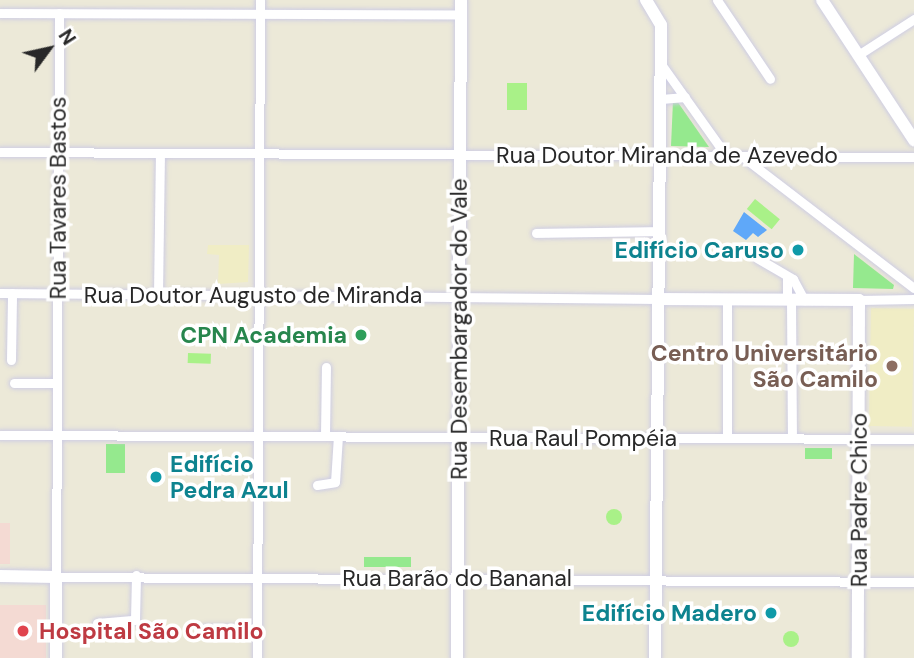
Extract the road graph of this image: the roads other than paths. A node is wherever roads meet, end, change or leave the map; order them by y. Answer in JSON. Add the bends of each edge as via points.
{"nodes":[{"id":1,"x":260,"y":0,"type":"edge"},
{"id":2,"x":461,"y":0,"type":"edge"},
{"id":3,"x":646,"y":0,"type":"edge"},
{"id":4,"x":718,"y":0,"type":"edge"},
{"id":5,"x":822,"y":0,"type":"edge"},
{"id":6,"x":0,"y":13,"type":"edge"},
{"id":7,"x":59,"y":13,"type":"junction"},
{"id":8,"x":260,"y":13,"type":"junction"},
{"id":9,"x":461,"y":15,"type":"junction"},
{"id":10,"x":914,"y":19,"type":"edge"},
{"id":11,"x":858,"y":55,"type":"junction"},
{"id":12,"x":661,"y":64,"type":"junction"},
{"id":13,"x":770,"y":79,"type":"dead end"},
{"id":14,"x":685,"y":97,"type":"junction"},
{"id":15,"x":661,"y":99,"type":"junction"},
{"id":16,"x":914,"y":140,"type":"edge"},
{"id":17,"x":0,"y":152,"type":"edge"},
{"id":18,"x":58,"y":153,"type":"junction"},
{"id":19,"x":160,"y":153,"type":"junction"},
{"id":20,"x":460,"y":154,"type":"junction"},
{"id":21,"x":259,"y":155,"type":"junction"},
{"id":22,"x":727,"y":157,"type":"junction"},
{"id":23,"x":743,"y":157,"type":"junction"},
{"id":24,"x":767,"y":157,"type":"junction"},
{"id":25,"x":914,"y":157,"type":"edge"},
{"id":26,"x":660,"y":158,"type":"junction"},
{"id":27,"x":771,"y":178,"type":"junction"},
{"id":28,"x":660,"y":231,"type":"junction"},
{"id":29,"x":536,"y":233,"type":"dead end"},
{"id":30,"x":757,"y":258,"type":"dead end"},
{"id":31,"x":787,"y":277,"type":"junction"},
{"id":32,"x":911,"y":286,"type":"edge"},
{"id":33,"x":0,"y":293,"type":"edge"},
{"id":34,"x":12,"y":293,"type":"junction"},
{"id":35,"x":57,"y":293,"type":"junction"},
{"id":36,"x":158,"y":294,"type":"junction"},
{"id":37,"x":259,"y":295,"type":"junction"},
{"id":38,"x":460,"y":296,"type":"junction"},
{"id":39,"x":659,"y":299,"type":"junction"},
{"id":40,"x":914,"y":299,"type":"edge"},
{"id":41,"x":727,"y":300,"type":"junction"},
{"id":42,"x":794,"y":300,"type":"junction"},
{"id":43,"x":859,"y":300,"type":"junction"},
{"id":44,"x":11,"y":360,"type":"dead end"},
{"id":45,"x":326,"y":367,"type":"dead end"},
{"id":46,"x":14,"y":383,"type":"dead end"},
{"id":47,"x":57,"y":383,"type":"junction"},
{"id":48,"x":57,"y":434,"type":"junction"},
{"id":49,"x":0,"y":435,"type":"edge"},
{"id":50,"x":258,"y":435,"type":"junction"},
{"id":51,"x":325,"y":436,"type":"junction"},
{"id":52,"x":338,"y":436,"type":"junction"},
{"id":53,"x":459,"y":437,"type":"junction"},
{"id":54,"x":659,"y":437,"type":"junction"},
{"id":55,"x":727,"y":438,"type":"junction"},
{"id":56,"x":792,"y":438,"type":"junction"},
{"id":57,"x":860,"y":439,"type":"junction"},
{"id":58,"x":914,"y":439,"type":"edge"},
{"id":59,"x":317,"y":485,"type":"dead end"},
{"id":60,"x":136,"y":575,"type":"junction"},
{"id":61,"x":0,"y":576,"type":"edge"},
{"id":62,"x":56,"y":577,"type":"junction"},
{"id":63,"x":256,"y":577,"type":"junction"},
{"id":64,"x":458,"y":579,"type":"junction"},
{"id":65,"x":656,"y":580,"type":"junction"},
{"id":66,"x":859,"y":582,"type":"junction"},
{"id":67,"x":914,"y":582,"type":"edge"},
{"id":68,"x":97,"y":623,"type":"dead end"},
{"id":69,"x":204,"y":628,"type":"dead end"},
{"id":70,"x":257,"y":629,"type":"junction"},
{"id":71,"x":56,"y":658,"type":"edge"},
{"id":72,"x":257,"y":658,"type":"edge"},
{"id":73,"x":457,"y":658,"type":"edge"},
{"id":74,"x":655,"y":658,"type":"edge"},
{"id":75,"x":858,"y":658,"type":"edge"}],
"edges":[{"from":1,"to":8,"type":"street"},
{"from":2,"to":9,"type":"street","name":"Rua Desembargador do Vale"},
{"from":3,"to":12,"type":"street","via":[[661,24]]},
{"from":4,"to":13,"type":"street"},
{"from":5,"to":11,"type":"street"},
{"from":6,"to":7,"type":"street"},
{"from":7,"to":8,"type":"street"},
{"from":7,"to":18,"type":"street","name":"Rua Tavares Bastos"},
{"from":8,"to":9,"type":"street"},
{"from":8,"to":21,"type":"street"},
{"from":9,"to":20,"type":"street","name":"Rua Desembargador do Vale"},
{"from":10,"to":11,"type":"street"},
{"from":11,"to":16,"type":"street"},
{"from":12,"to":14,"type":"street"},
{"from":12,"to":15,"type":"street"},
{"from":14,"to":15,"type":"street"},
{"from":14,"to":22,"type":"street"},
{"from":15,"to":26,"type":"street"},
{"from":17,"to":18,"type":"street","name":"Rua Doutor Miranda de Azevedo"},
{"from":18,"to":19,"type":"street","name":"Rua Doutor Miranda de Azevedo"},
{"from":18,"to":35,"type":"street","name":"Rua Tavares Bastos"},
{"from":19,"to":21,"type":"street","name":"Rua Doutor Miranda de Azevedo"},
{"from":19,"to":36,"type":"street"},
{"from":20,"to":21,"type":"street","name":"Rua Doutor Miranda de Azevedo"},
{"from":20,"to":26,"type":"street","name":"Rua Doutor Miranda de Azevedo"},
{"from":20,"to":38,"type":"street","name":"Rua Desembargador do Vale"},
{"from":21,"to":37,"type":"street"},
{"from":22,"to":23,"type":"street","name":"Rua Doutor Miranda de Azevedo"},
{"from":22,"to":26,"type":"street","name":"Rua Doutor Miranda de Azevedo"},
{"from":23,"to":24,"type":"street","name":"Rua Doutor Miranda de Azevedo"},
{"from":23,"to":27,"type":"street"},
{"from":24,"to":25,"type":"street","name":"Rua Doutor Miranda de Azevedo"},
{"from":24,"to":27,"type":"street"},
{"from":26,"to":28,"type":"street"},
{"from":27,"to":32,"type":"street"},
{"from":28,"to":29,"type":"street"},
{"from":28,"to":39,"type":"street"},
{"from":30,"to":31,"type":"street"},
{"from":31,"to":42,"type":"street"},
{"from":31,"to":42,"type":"street","via":[[796,284]]},
{"from":32,"to":40,"type":"street"},
{"from":33,"to":34,"type":"street","name":"Rua Doutor Augusto de Miranda"},
{"from":34,"to":35,"type":"street","name":"Rua Doutor Augusto de Miranda"},
{"from":34,"to":44,"type":"street"},
{"from":35,"to":36,"type":"street","name":"Rua Doutor Augusto de Miranda"},
{"from":35,"to":47,"type":"street","name":"Rua Tavares Bastos"},
{"from":36,"to":37,"type":"street","name":"Rua Doutor Augusto de Miranda"},
{"from":37,"to":38,"type":"street","name":"Rua Doutor Augusto de Miranda"},
{"from":37,"to":50,"type":"street"},
{"from":38,"to":39,"type":"street","name":"Rua Doutor Augusto de Miranda"},
{"from":38,"to":53,"type":"street","name":"Rua Desembargador do Vale"},
{"from":39,"to":41,"type":"street","name":"Rua Doutor Augusto de Miranda"},
{"from":39,"to":54,"type":"street"},
{"from":40,"to":43,"type":"street","name":"Rua Doutor Augusto de Miranda"},
{"from":41,"to":42,"type":"street","name":"Rua Doutor Augusto de Miranda"},
{"from":41,"to":55,"type":"street"},
{"from":42,"to":43,"type":"street","name":"Rua Doutor Augusto de Miranda"},
{"from":42,"to":56,"type":"street"},
{"from":43,"to":57,"type":"street","name":"Rua Padre Chico"},
{"from":45,"to":51,"type":"street"},
{"from":46,"to":47,"type":"street"},
{"from":47,"to":48,"type":"street","name":"Rua Tavares Bastos"},
{"from":48,"to":49,"type":"street","name":"Rua Raul Pompéia"},
{"from":48,"to":50,"type":"street","name":"Rua Raul Pompéia"},
{"from":48,"to":62,"type":"street","name":"Rua Tavares Bastos"},
{"from":50,"to":51,"type":"street","name":"Rua Raul Pompéia"},
{"from":50,"to":63,"type":"street"},
{"from":51,"to":52,"type":"street","name":"Rua Raul Pompéia"},
{"from":52,"to":53,"type":"street","name":"Rua Raul Pompéia"},
{"from":52,"to":59,"type":"street","via":[[335,482]]},
{"from":53,"to":54,"type":"street","name":"Rua Raul Pompéia"},
{"from":53,"to":64,"type":"street","name":"Rua Desembargador do Vale"},
{"from":54,"to":55,"type":"street","name":"Rua Raul Pompéia"},
{"from":54,"to":65,"type":"street"},
{"from":55,"to":56,"type":"street","name":"Rua Raul Pompéia"},
{"from":56,"to":57,"type":"street","name":"Rua Raul Pompéia"},
{"from":57,"to":58,"type":"street","name":"Rua Raul Pompéia"},
{"from":57,"to":66,"type":"street","name":"Rua Padre Chico"},
{"from":60,"to":62,"type":"street","name":"Rua Barão do Bananal"},
{"from":60,"to":63,"type":"street","name":"Rua Barão do Bananal"},
{"from":60,"to":68,"type":"street","via":[[135,620]]},
{"from":61,"to":62,"type":"street","name":"Rua Barão do Bananal"},
{"from":62,"to":71,"type":"street","name":"Rua Tavares Bastos"},
{"from":63,"to":64,"type":"street","name":"Rua Barão do Bananal"},
{"from":63,"to":70,"type":"street"},
{"from":64,"to":65,"type":"street","name":"Rua Barão do Bananal"},
{"from":64,"to":73,"type":"street","name":"Rua Desembargador do Vale"},
{"from":65,"to":66,"type":"street","name":"Rua Barão do Bananal"},
{"from":65,"to":74,"type":"street"},
{"from":66,"to":67,"type":"street","name":"Rua Barão do Bananal"},
{"from":66,"to":75,"type":"street","name":"Rua Padre Chico"},
{"from":69,"to":70,"type":"street"},
{"from":70,"to":72,"type":"street"}]}
